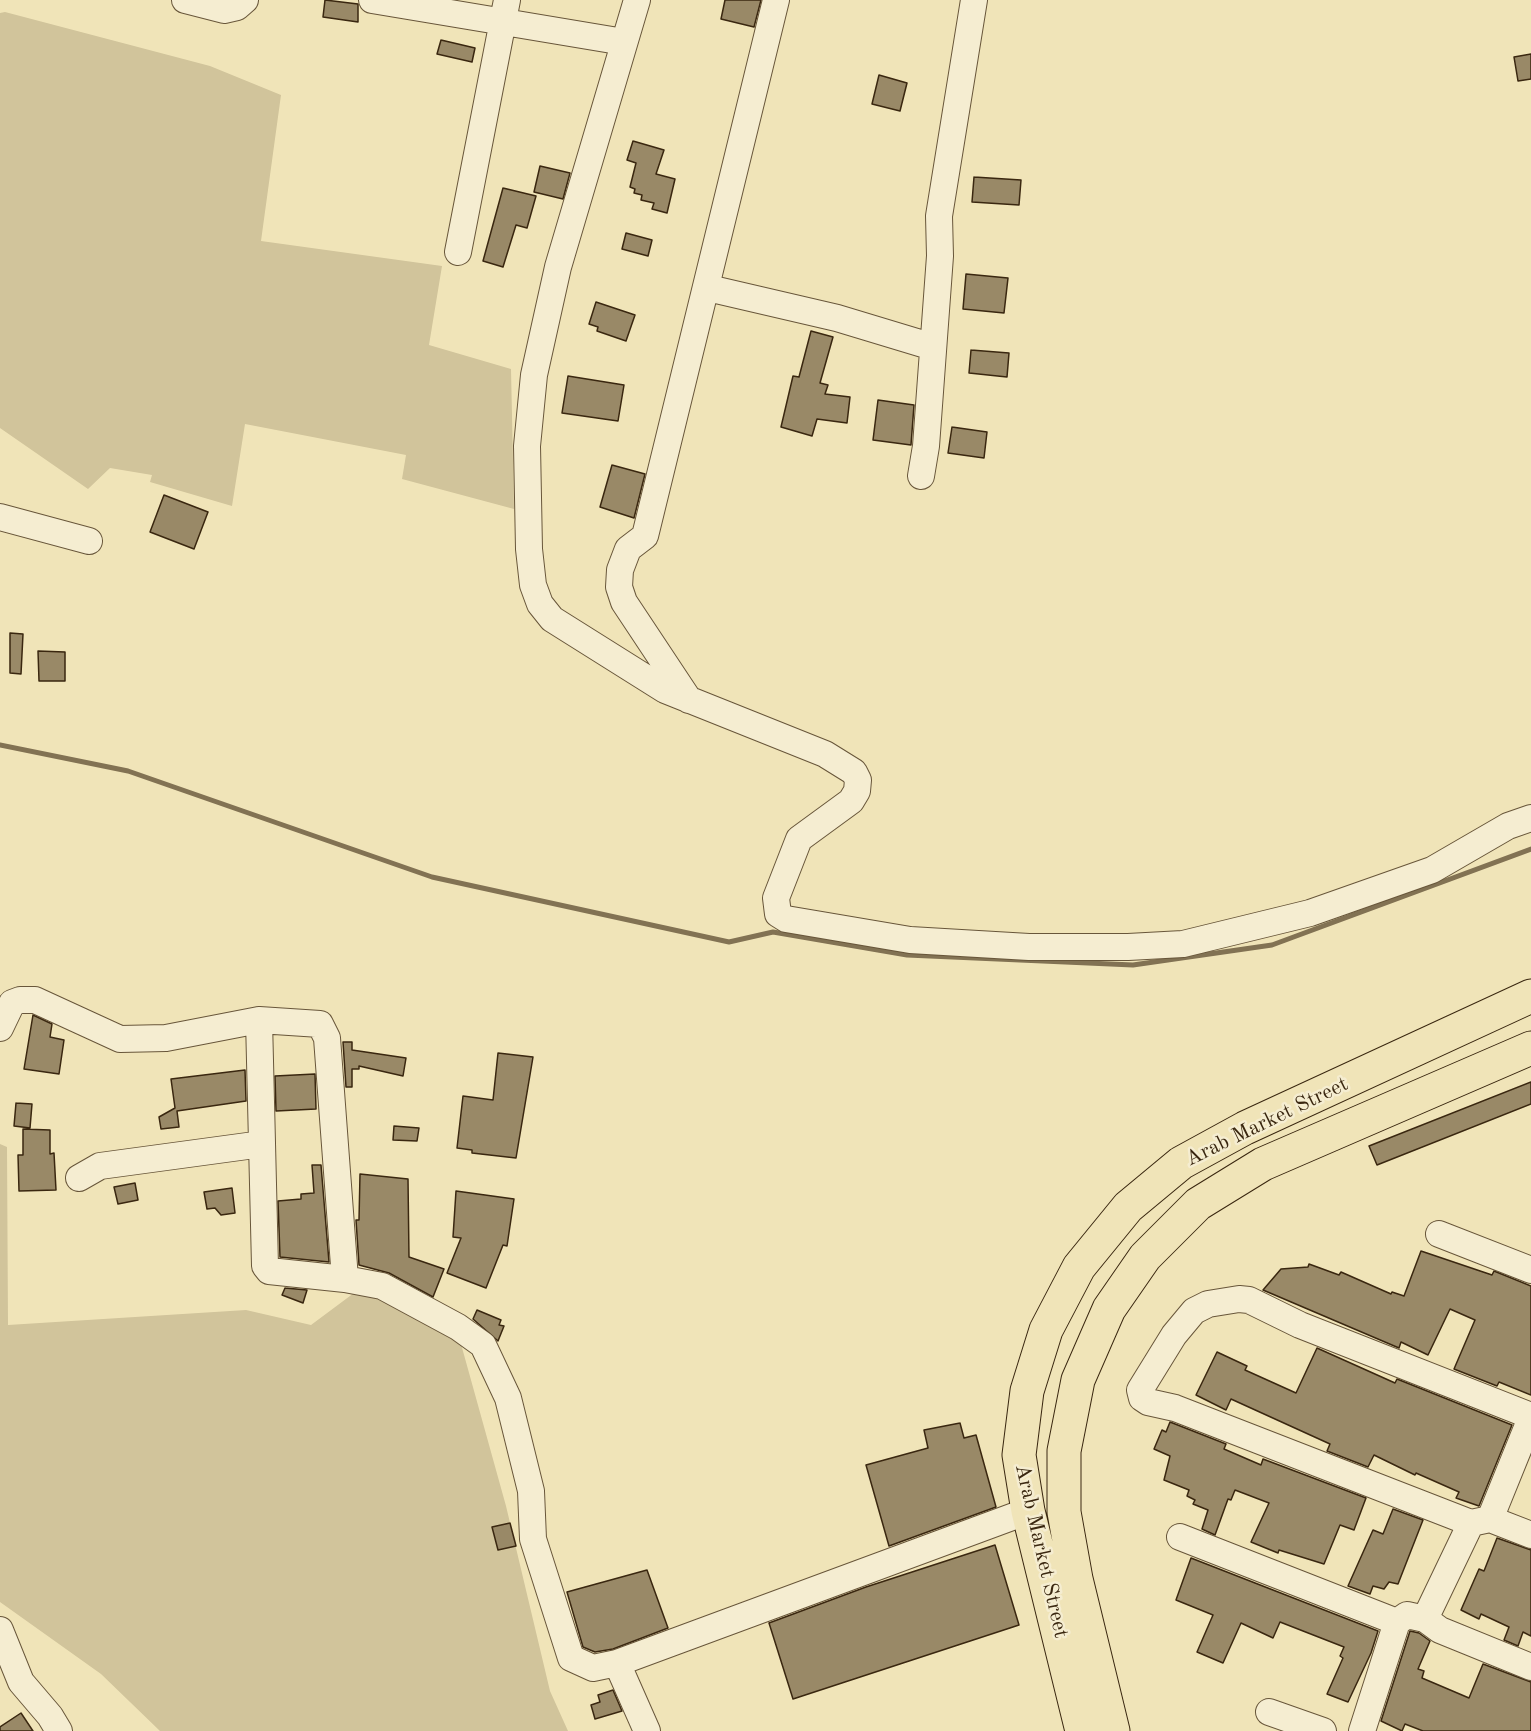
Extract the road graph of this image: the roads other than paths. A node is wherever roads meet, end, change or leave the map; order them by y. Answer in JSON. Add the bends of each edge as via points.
{"nodes":[{"id":1,"x":185,"y":0,"type":"edge"},
{"id":2,"x":245,"y":0,"type":"edge"},
{"id":3,"x":372,"y":0,"type":"edge"},
{"id":4,"x":637,"y":0,"type":"edge"},
{"id":5,"x":776,"y":0,"type":"edge"},
{"id":6,"x":974,"y":0,"type":"edge"},
{"id":7,"x":505,"y":10,"type":"edge"},
{"id":8,"x":624,"y":42,"type":"junction"},
{"id":9,"x":458,"y":252,"type":"dead end"},
{"id":10,"x":708,"y":288,"type":"junction"},
{"id":11,"x":933,"y":347,"type":"junction"},
{"id":12,"x":921,"y":476,"type":"dead end"},
{"id":13,"x":0,"y":517,"type":"edge"},
{"id":14,"x":89,"y":541,"type":"dead end"},
{"id":15,"x":689,"y":700,"type":"junction"},
{"id":16,"x":1531,"y":818,"type":"edge"},
{"id":17,"x":1531,"y":996,"type":"edge"},
{"id":18,"x":259,"y":1020,"type":"junction"},
{"id":19,"x":0,"y":1028,"type":"edge"},
{"id":20,"x":1531,"y":1048,"type":"edge"},
{"id":21,"x":262,"y":1144,"type":"junction"},
{"id":22,"x":79,"y":1178,"type":"dead end"},
{"id":23,"x":1439,"y":1234,"type":"dead end"},
{"id":24,"x":1531,"y":1270,"type":"edge"},
{"id":25,"x":345,"y":1279,"type":"junction"},
{"id":26,"x":1531,"y":1417,"type":"edge"},
{"id":27,"x":1028,"y":1510,"type":"junction"},
{"id":28,"x":1480,"y":1521,"type":"junction"},
{"id":29,"x":1531,"y":1535,"type":"edge"},
{"id":30,"x":1180,"y":1537,"type":"dead end"},
{"id":31,"x":1425,"y":1619,"type":"junction"},
{"id":32,"x":1397,"y":1622,"type":"junction"},
{"id":33,"x":0,"y":1630,"type":"edge"},
{"id":34,"x":617,"y":1663,"type":"junction"},
{"id":35,"x":1531,"y":1668,"type":"edge"},
{"id":36,"x":1269,"y":1712,"type":"dead end"},
{"id":37,"x":59,"y":1731,"type":"edge"},
{"id":38,"x":647,"y":1731,"type":"edge"},
{"id":39,"x":1082,"y":1731,"type":"edge"},
{"id":40,"x":1113,"y":1731,"type":"edge"},
{"id":41,"x":1323,"y":1731,"type":"edge"},
{"id":42,"x":1362,"y":1731,"type":"edge"}],
"edges":[{"from":1,"to":2,"type":"street","via":[[224,10]]},
{"from":3,"to":7,"type":"street"},
{"from":4,"to":8,"type":"street"},
{"from":5,"to":10,"type":"street"},
{"from":6,"to":11,"type":"street","via":[[939,216]]},
{"from":7,"to":8,"type":"street"},
{"from":7,"to":9,"type":"street"},
{"from":8,"to":15,"type":"street","via":[[558,267],[534,375],[527,446],[529,549],[533,585],[540,604],[552,619],[665,690]]},
{"from":10,"to":11,"type":"street","via":[[837,318]]},
{"from":10,"to":15,"type":"street","via":[[645,536],[628,549],[619,587],[624,602]]},
{"from":11,"to":12,"type":"street"},
{"from":13,"to":14,"type":"street"},
{"from":15,"to":16,"type":"street","via":[[825,754],[854,772],[858,780],[851,801],[799,839],[776,898],[778,914],[786,919],[910,940],[1029,947],[1183,944],[1310,913],[1432,870],[1508,826]]},
{"from":17,"to":27,"type":"main road","name":"Arab Market Street","via":[[1245,1128],[1181,1163],[1128,1207],[1079,1267],[1046,1330],[1027,1390],[1019,1455]]},
{"from":18,"to":19,"type":"street","via":[[166,1038],[120,1039],[35,1000],[20,1000],[12,1003]]},
{"from":18,"to":21,"type":"street"},
{"from":18,"to":25,"type":"street","via":[[320,1024],[327,1038]]},
{"from":20,"to":40,"type":"main road","via":[[1263,1164],[1198,1204],[1145,1257],[1109,1309],[1078,1380],[1064,1451],[1064,1512]]},
{"from":21,"to":22,"type":"street","via":[[100,1166]]},
{"from":21,"to":25,"type":"street","via":[[265,1266],[269,1271]]},
{"from":23,"to":24,"type":"street"},
{"from":25,"to":34,"type":"street","via":[[382,1286],[483,1345],[508,1398],[531,1491],[533,1539],[571,1658],[593,1668]]},
{"from":26,"to":28,"type":"street"},
{"from":26,"to":28,"type":"street","via":[[1239,1299],[1208,1304],[1194,1311],[1140,1390],[1148,1402],[1175,1408]]},
{"from":27,"to":34,"type":"street"},
{"from":27,"to":39,"type":"main road","name":"Arab Market Street"},
{"from":28,"to":29,"type":"street"},
{"from":28,"to":31,"type":"street"},
{"from":30,"to":32,"type":"street"},
{"from":31,"to":32,"type":"street","via":[[1407,1615]]},
{"from":31,"to":35,"type":"street","via":[[1440,1630]]},
{"from":32,"to":42,"type":"street"},
{"from":33,"to":37,"type":"street","via":[[21,1682]]},
{"from":34,"to":38,"type":"street"},
{"from":36,"to":41,"type":"street"}]}
